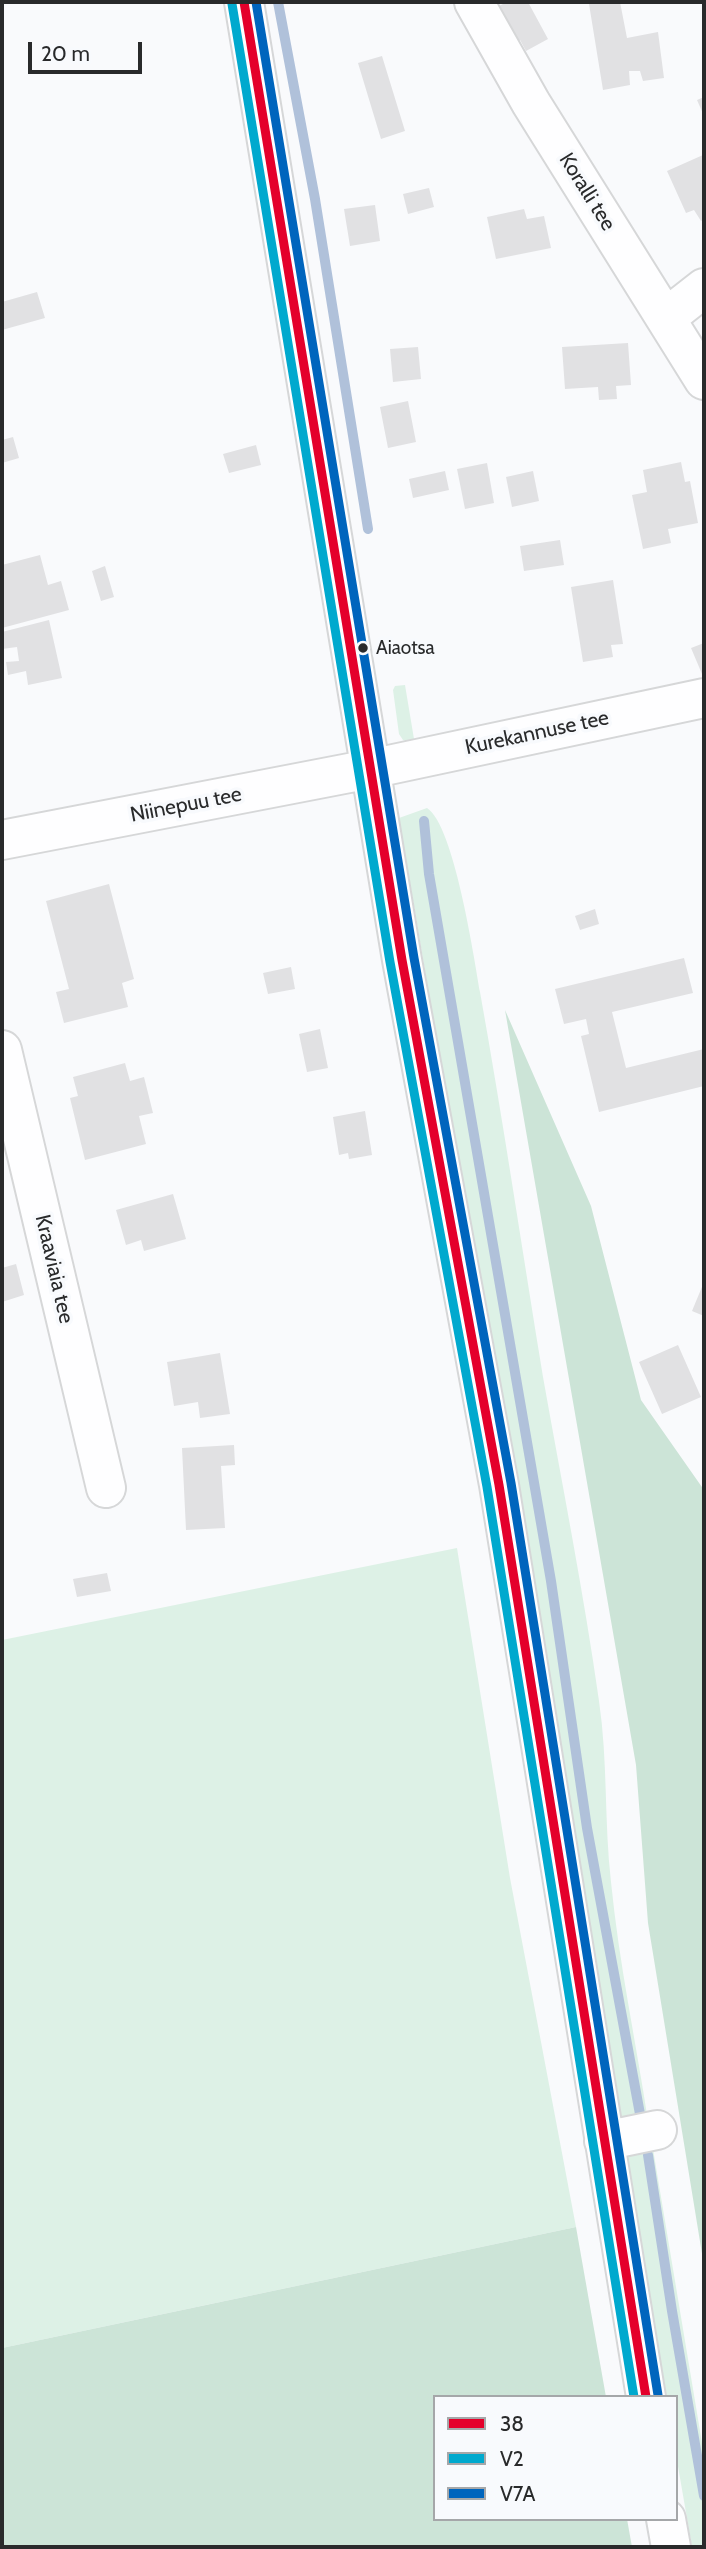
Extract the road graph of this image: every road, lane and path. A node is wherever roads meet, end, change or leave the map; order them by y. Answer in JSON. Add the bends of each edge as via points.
{"nodes":[{"id":1,"x":244,"y":2,"type":"edge"},
{"id":2,"x":474,"y":2,"type":"edge"},
{"id":3,"x":704,"y":288,"type":"edge"},
{"id":4,"x":667,"y":317,"type":"junction"},
{"id":5,"x":704,"y":380,"type":"edge"},
{"id":6,"x":704,"y":698,"type":"edge"},
{"id":7,"x":370,"y":769,"type":"junction"},
{"id":8,"x":2,"y":841,"type":"edge"},
{"id":9,"x":2,"y":1050,"type":"edge"},
{"id":10,"x":106,"y":1488,"type":"dead end"},
{"id":11,"x":657,"y":2130,"type":"dead end"},
{"id":12,"x":604,"y":2141,"type":"junction"},
{"id":13,"x":646,"y":2395,"type":"edge"},
{"id":14,"x":666,"y":2521,"type":"edge"},
{"id":15,"x":671,"y":2547,"type":"edge"}],
"edges":[{"from":1,"to":7,"type":"street"},
{"from":2,"to":4,"type":"street","name":"Koralli tee","via":[[531,103]]},
{"from":3,"to":4,"type":"street"},
{"from":4,"to":5,"type":"street","name":"Koralli tee"},
{"from":6,"to":7,"type":"street","name":"Kurekannuse tee"},
{"from":7,"to":8,"type":"street","name":"Niinepuu tee"},
{"from":7,"to":12,"type":"street","via":[[499,1485]]},
{"from":9,"to":10,"type":"street","name":"Kraaviaia tee"},
{"from":11,"to":12,"type":"street"},
{"from":12,"to":13,"type":"street"},
{"from":14,"to":15,"type":"street"}]}
